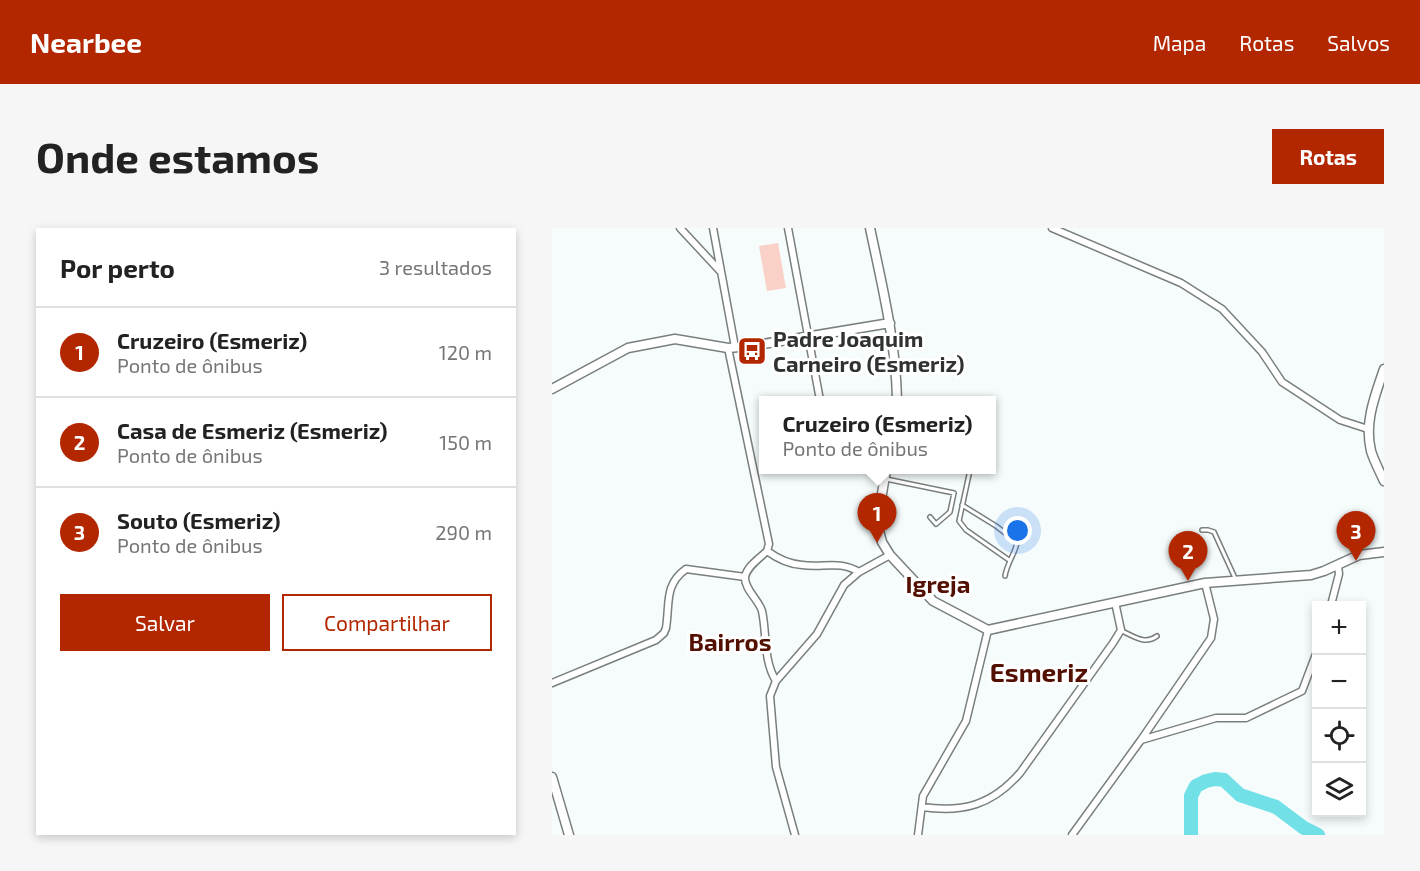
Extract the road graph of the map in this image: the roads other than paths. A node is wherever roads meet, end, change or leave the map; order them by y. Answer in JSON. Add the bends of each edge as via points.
{"nodes":[{"id":1,"x":680,"y":228,"type":"edge"},
{"id":2,"x":713,"y":228,"type":"edge"},
{"id":3,"x":788,"y":228,"type":"edge"},
{"id":4,"x":870,"y":228,"type":"edge"},
{"id":5,"x":1053,"y":228,"type":"edge"},
{"id":6,"x":721,"y":272,"type":"junction"},
{"id":7,"x":890,"y":323,"type":"junction"},
{"id":8,"x":808,"y":336,"type":"junction"},
{"id":9,"x":732,"y":347,"type":"junction"},
{"id":10,"x":1384,"y":369,"type":"edge"},
{"id":11,"x":552,"y":389,"type":"edge"},
{"id":12,"x":819,"y":396,"type":"edge"},
{"id":13,"x":897,"y":396,"type":"edge"},
{"id":14,"x":1368,"y":429,"type":"junction"},
{"id":15,"x":886,"y":474,"type":"edge"},
{"id":16,"x":969,"y":474,"type":"edge"},
{"id":17,"x":1384,"y":481,"type":"edge"},
{"id":18,"x":962,"y":505,"type":"junction"},
{"id":19,"x":930,"y":518,"type":"dead end"},
{"id":20,"x":1202,"y":530,"type":"dead end"},
{"id":21,"x":767,"y":551,"type":"junction"},
{"id":22,"x":1384,"y":552,"type":"edge"},
{"id":23,"x":890,"y":555,"type":"junction"},
{"id":24,"x":1008,"y":560,"type":"junction"},
{"id":25,"x":1338,"y":565,"type":"junction"},
{"id":26,"x":859,"y":572,"type":"junction"},
{"id":27,"x":1005,"y":576,"type":"dead end"},
{"id":28,"x":745,"y":577,"type":"junction"},
{"id":29,"x":1235,"y":580,"type":"junction"},
{"id":30,"x":1205,"y":583,"type":"junction"},
{"id":31,"x":1332,"y":601,"type":"edge"},
{"id":32,"x":1115,"y":602,"type":"junction"},
{"id":33,"x":988,"y":630,"type":"junction"},
{"id":34,"x":1121,"y":630,"type":"junction"},
{"id":35,"x":1157,"y":636,"type":"dead end"},
{"id":36,"x":1317,"y":655,"type":"edge"},
{"id":37,"x":776,"y":681,"type":"junction"},
{"id":38,"x":552,"y":683,"type":"edge"},
{"id":39,"x":1141,"y":740,"type":"junction"},
{"id":40,"x":552,"y":777,"type":"edge"},
{"id":41,"x":922,"y":807,"type":"junction"},
{"id":42,"x":569,"y":835,"type":"edge"},
{"id":43,"x":795,"y":835,"type":"edge"},
{"id":44,"x":918,"y":835,"type":"edge"},
{"id":45,"x":1072,"y":835,"type":"edge"}],
"edges":[{"from":1,"to":6,"type":"street"},
{"from":2,"to":6,"type":"street"},
{"from":3,"to":8,"type":"street"},
{"from":4,"to":7,"type":"street"},
{"from":5,"to":14,"type":"street","via":[[1180,283],[1222,309],[1262,352],[1282,382],[1340,420]]},
{"from":6,"to":9,"type":"street"},
{"from":7,"to":8,"type":"street"},
{"from":7,"to":13,"type":"street"},
{"from":8,"to":9,"type":"street"},
{"from":8,"to":12,"type":"street"},
{"from":9,"to":11,"type":"street","via":[[675,339],[628,348]]},
{"from":9,"to":21,"type":"street","via":[[769,544]]},
{"from":10,"to":14,"type":"street"},
{"from":14,"to":17,"type":"street","via":[[1371,451]]},
{"from":15,"to":19,"type":"lane","via":[[954,493],[948,515],[936,524]]},
{"from":15,"to":23,"type":"street","via":[[877,523]]},
{"from":16,"to":18,"type":"lane"},
{"from":18,"to":24,"type":"lane","via":[[962,526]]},
{"from":18,"to":24,"type":"lane","via":[[1017,542]]},
{"from":20,"to":29,"type":"lane","via":[[1214,532]]},
{"from":21,"to":26,"type":"street","via":[[780,561],[848,565]]},
{"from":21,"to":28,"type":"street"},
{"from":22,"to":25,"type":"street","via":[[1359,555]]},
{"from":23,"to":26,"type":"street"},
{"from":23,"to":33,"type":"street","via":[[933,601]]},
{"from":24,"to":27,"type":"lane"},
{"from":25,"to":29,"type":"street","via":[[1311,575]]},
{"from":25,"to":31,"type":"street"},
{"from":26,"to":37,"type":"street","via":[[844,585],[817,634]]},
{"from":28,"to":37,"type":"street","via":[[761,609],[770,671]]},
{"from":28,"to":38,"type":"street","via":[[686,569],[671,584],[666,628],[656,640]]},
{"from":29,"to":30,"type":"street"},
{"from":30,"to":32,"type":"street"},
{"from":30,"to":39,"type":"street","via":[[1214,619],[1211,638]]},
{"from":32,"to":33,"type":"street"},
{"from":32,"to":34,"type":"street"},
{"from":33,"to":41,"type":"street","via":[[966,721],[923,796]]},
{"from":34,"to":35,"type":"lane","via":[[1145,641]]},
{"from":34,"to":41,"type":"street","via":[[1008,788],[958,810]]},
{"from":36,"to":39,"type":"street","via":[[1302,691],[1246,718],[1216,718]]},
{"from":37,"to":43,"type":"street","via":[[770,696],[776,766]]},
{"from":39,"to":45,"type":"street"},
{"from":40,"to":42,"type":"street"},
{"from":41,"to":44,"type":"street"}]}
